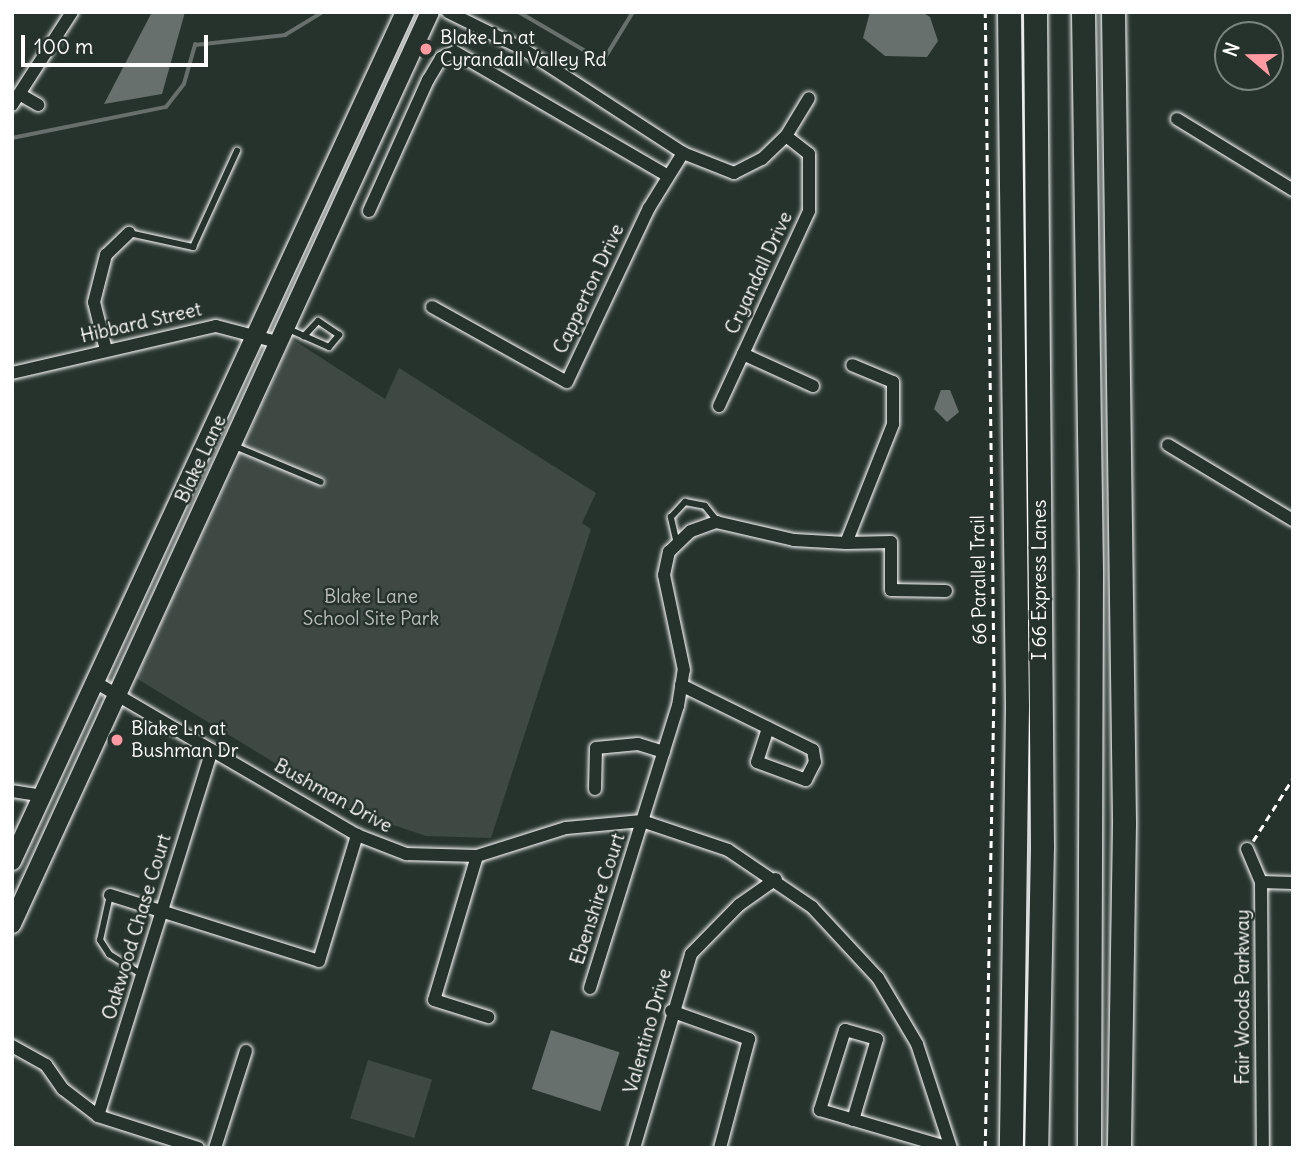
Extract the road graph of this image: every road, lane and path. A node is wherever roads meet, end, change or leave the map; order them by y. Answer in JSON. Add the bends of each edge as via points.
{"nodes":[{"id":1,"x":72,"y":12,"type":"edge"},
{"id":2,"x":405,"y":12,"type":"edge"},
{"id":3,"x":430,"y":12,"type":"edge"},
{"id":4,"x":448,"y":12,"type":"edge"},
{"id":5,"x":985,"y":12,"type":"edge"},
{"id":6,"x":1009,"y":12,"type":"edge"},
{"id":7,"x":1035,"y":12,"type":"edge"},
{"id":8,"x":1083,"y":12,"type":"edge"},
{"id":9,"x":1113,"y":12,"type":"edge"},
{"id":10,"x":809,"y":98,"type":"dead end"},
{"id":11,"x":16,"y":100,"type":"edge"},
{"id":12,"x":38,"y":105,"type":"dead end"},
{"id":13,"x":1177,"y":119,"type":"dead end"},
{"id":14,"x":786,"y":136,"type":"junction"},
{"id":15,"x":237,"y":151,"type":"dead end"},
{"id":16,"x":683,"y":153,"type":"junction"},
{"id":17,"x":668,"y":176,"type":"junction"},
{"id":18,"x":1293,"y":190,"type":"edge"},
{"id":19,"x":369,"y":211,"type":"dead end"},
{"id":20,"x":129,"y":233,"type":"joint"},
{"id":21,"x":432,"y":307,"type":"dead end"},
{"id":22,"x":257,"y":333,"type":"junction"},
{"id":23,"x":281,"y":335,"type":"junction"},
{"id":24,"x":304,"y":336,"type":"junction"},
{"id":25,"x":106,"y":350,"type":"junction"},
{"id":26,"x":743,"y":354,"type":"junction"},
{"id":27,"x":852,"y":365,"type":"dead end"},
{"id":28,"x":12,"y":373,"type":"edge"},
{"id":29,"x":813,"y":386,"type":"dead end"},
{"id":30,"x":719,"y":406,"type":"dead end"},
{"id":31,"x":230,"y":444,"type":"junction"},
{"id":32,"x":1168,"y":445,"type":"dead end"},
{"id":33,"x":321,"y":482,"type":"dead end"},
{"id":34,"x":1293,"y":520,"type":"edge"},
{"id":35,"x":719,"y":523,"type":"junction"},
{"id":36,"x":846,"y":542,"type":"junction"},
{"id":37,"x":677,"y":544,"type":"junction"},
{"id":38,"x":946,"y":591,"type":"dead end"},
{"id":39,"x":95,"y":682,"type":"junction"},
{"id":40,"x":681,"y":685,"type":"junction"},
{"id":41,"x":116,"y":694,"type":"junction"},
{"id":42,"x":768,"y":728,"type":"junction"},
{"id":43,"x":212,"y":750,"type":"junction"},
{"id":44,"x":664,"y":752,"type":"junction"},
{"id":45,"x":1293,"y":778,"type":"edge"},
{"id":46,"x":595,"y":789,"type":"dead end"},
{"id":47,"x":12,"y":791,"type":"edge"},
{"id":48,"x":42,"y":796,"type":"junction"},
{"id":49,"x":642,"y":821,"type":"junction"},
{"id":50,"x":357,"y":835,"type":"junction"},
{"id":51,"x":1247,"y":849,"type":"joint"},
{"id":52,"x":477,"y":856,"type":"junction"},
{"id":53,"x":12,"y":861,"type":"edge"},
{"id":54,"x":776,"y":879,"type":"junction"},
{"id":55,"x":1261,"y":883,"type":"junction"},
{"id":56,"x":1293,"y":883,"type":"edge"},
{"id":57,"x":110,"y":895,"type":"joint"},
{"id":58,"x":163,"y":910,"type":"junction"},
{"id":59,"x":12,"y":924,"type":"edge"},
{"id":60,"x":143,"y":975,"type":"junction"},
{"id":61,"x":590,"y":988,"type":"dead end"},
{"id":62,"x":671,"y":1011,"type":"junction"},
{"id":63,"x":488,"y":1017,"type":"dead end"},
{"id":64,"x":12,"y":1046,"type":"edge"},
{"id":65,"x":246,"y":1051,"type":"dead end"},
{"id":66,"x":99,"y":1116,"type":"junction"},
{"id":67,"x":853,"y":1120,"type":"junction"},
{"id":68,"x":198,"y":1148,"type":"edge"},
{"id":69,"x":215,"y":1148,"type":"edge"},
{"id":70,"x":634,"y":1148,"type":"edge"},
{"id":71,"x":720,"y":1148,"type":"edge"},
{"id":72,"x":950,"y":1148,"type":"edge"},
{"id":73,"x":985,"y":1148,"type":"edge"},
{"id":74,"x":1011,"y":1148,"type":"edge"},
{"id":75,"x":1036,"y":1148,"type":"edge"},
{"id":76,"x":1089,"y":1148,"type":"edge"},
{"id":77,"x":1119,"y":1148,"type":"edge"},
{"id":78,"x":1263,"y":1148,"type":"edge"}],
"edges":[{"from":1,"to":11,"type":"street"},
{"from":2,"to":22,"type":"main road","name":"Blake Lane"},
{"from":3,"to":23,"type":"main road","name":"Blake Lane"},
{"from":4,"to":16,"type":"street","via":[[523,49]]},
{"from":5,"to":73,"type":"path","name":"66 Parallel Trail","via":[[994,703]]},
{"from":6,"to":74,"type":"highway","via":[[1017,707]]},
{"from":7,"to":75,"type":"highway","name":"I 66 Express Lanes","via":[[1042,832]]},
{"from":8,"to":76,"type":"highway","via":[[1091,574]]},
{"from":9,"to":77,"type":"highway","via":[[1124,824]]},
{"from":10,"to":14,"type":"street"},
{"from":11,"to":12,"type":"street"},
{"from":13,"to":18,"type":"street"},
{"from":14,"to":16,"type":"street","via":[[762,159],[734,173]]},
{"from":14,"to":26,"type":"street","name":"Cryandall Drive","via":[[809,154],[809,211]]},
{"from":15,"to":20,"type":"lane","via":[[193,247]]},
{"from":16,"to":17,"type":"street","name":"Capperton Drive"},
{"from":17,"to":19,"type":"street","via":[[455,52],[441,58],[428,80]]},
{"from":17,"to":21,"type":"street","name":"Capperton Drive","via":[[567,382]]},
{"from":20,"to":25,"type":"street","via":[[106,255],[94,302]]},
{"from":22,"to":23,"type":"street","name":"Hibbard Street"},
{"from":22,"to":25,"type":"street","name":"Hibbard Street","via":[[216,326]]},
{"from":22,"to":39,"type":"main road","name":"Blake Lane"},
{"from":23,"to":24,"type":"lane"},
{"from":23,"to":31,"type":"main road","name":"Blake Lane"},
{"from":24,"to":24,"type":"lane","via":[[329,347],[339,335],[317,321]]},
{"from":25,"to":28,"type":"street","name":"Hibbard Street"},
{"from":26,"to":29,"type":"street","name":"Cryandall Drive"},
{"from":26,"to":30,"type":"street","name":"Cryandall Drive"},
{"from":27,"to":36,"type":"street","via":[[893,382],[893,424]]},
{"from":31,"to":33,"type":"lane"},
{"from":31,"to":41,"type":"main road","name":"Blake Lane"},
{"from":32,"to":34,"type":"street"},
{"from":35,"to":36,"type":"street","via":[[794,540]]},
{"from":35,"to":37,"type":"street","via":[[691,531]]},
{"from":35,"to":37,"type":"lane","via":[[705,506],[685,502],[671,517]]},
{"from":36,"to":38,"type":"street","via":[[891,542],[891,590]]},
{"from":37,"to":40,"type":"street","via":[[664,575]]},
{"from":39,"to":41,"type":"street","name":"Bushman Drive"},
{"from":39,"to":48,"type":"main road","name":"Blake Lane"},
{"from":40,"to":42,"type":"street","via":[[757,717]]},
{"from":40,"to":44,"type":"street","name":"Ebenshire Court"},
{"from":41,"to":43,"type":"street","name":"Bushman Drive"},
{"from":41,"to":59,"type":"main road","name":"Blake Lane"},
{"from":42,"to":42,"type":"street","via":[[813,750],[815,762],[806,780],[757,762]]},
{"from":43,"to":50,"type":"street","name":"Bushman Drive"},
{"from":43,"to":58,"type":"street","name":"Oakwood Chase Court"},
{"from":44,"to":46,"type":"street","via":[[638,744],[596,748]]},
{"from":44,"to":49,"type":"street","name":"Ebenshire Court"},
{"from":45,"to":51,"type":"path"},
{"from":47,"to":48,"type":"street"},
{"from":48,"to":53,"type":"main road","name":"Blake Lane"},
{"from":49,"to":52,"type":"street","name":"Bushman Drive","via":[[566,828]]},
{"from":49,"to":54,"type":"street","name":"Bushman Drive","via":[[703,838]]},
{"from":49,"to":61,"type":"street","name":"Ebenshire Court"},
{"from":50,"to":52,"type":"street","name":"Bushman Drive","via":[[406,853]]},
{"from":50,"to":58,"type":"street","via":[[320,961]]},
{"from":51,"to":55,"type":"street","name":"Fair Woods Parkway"},
{"from":52,"to":63,"type":"street","via":[[434,1000]]},
{"from":54,"to":62,"type":"street","name":"Valentino Drive","via":[[739,905],[691,954]]},
{"from":54,"to":72,"type":"street","name":"Bushman Drive","via":[[835,928],[897,1007],[933,1084]]},
{"from":55,"to":56,"type":"street"},
{"from":55,"to":78,"type":"street","name":"Fair Woods Parkway"},
{"from":57,"to":58,"type":"street"},
{"from":57,"to":60,"type":"lane","via":[[100,940],[109,954]]},
{"from":58,"to":60,"type":"street","name":"Oakwood Chase Court"},
{"from":60,"to":66,"type":"street","name":"Oakwood Chase Court"},
{"from":62,"to":70,"type":"street","name":"Valentino Drive"},
{"from":62,"to":71,"type":"street","via":[[750,1039]]},
{"from":64,"to":66,"type":"street","via":[[46,1065],[63,1090]]},
{"from":65,"to":69,"type":"street"},
{"from":66,"to":68,"type":"street"},
{"from":67,"to":67,"type":"street","via":[[820,1110],[845,1030],[877,1039]]},
{"from":67,"to":72,"type":"street"}]}
